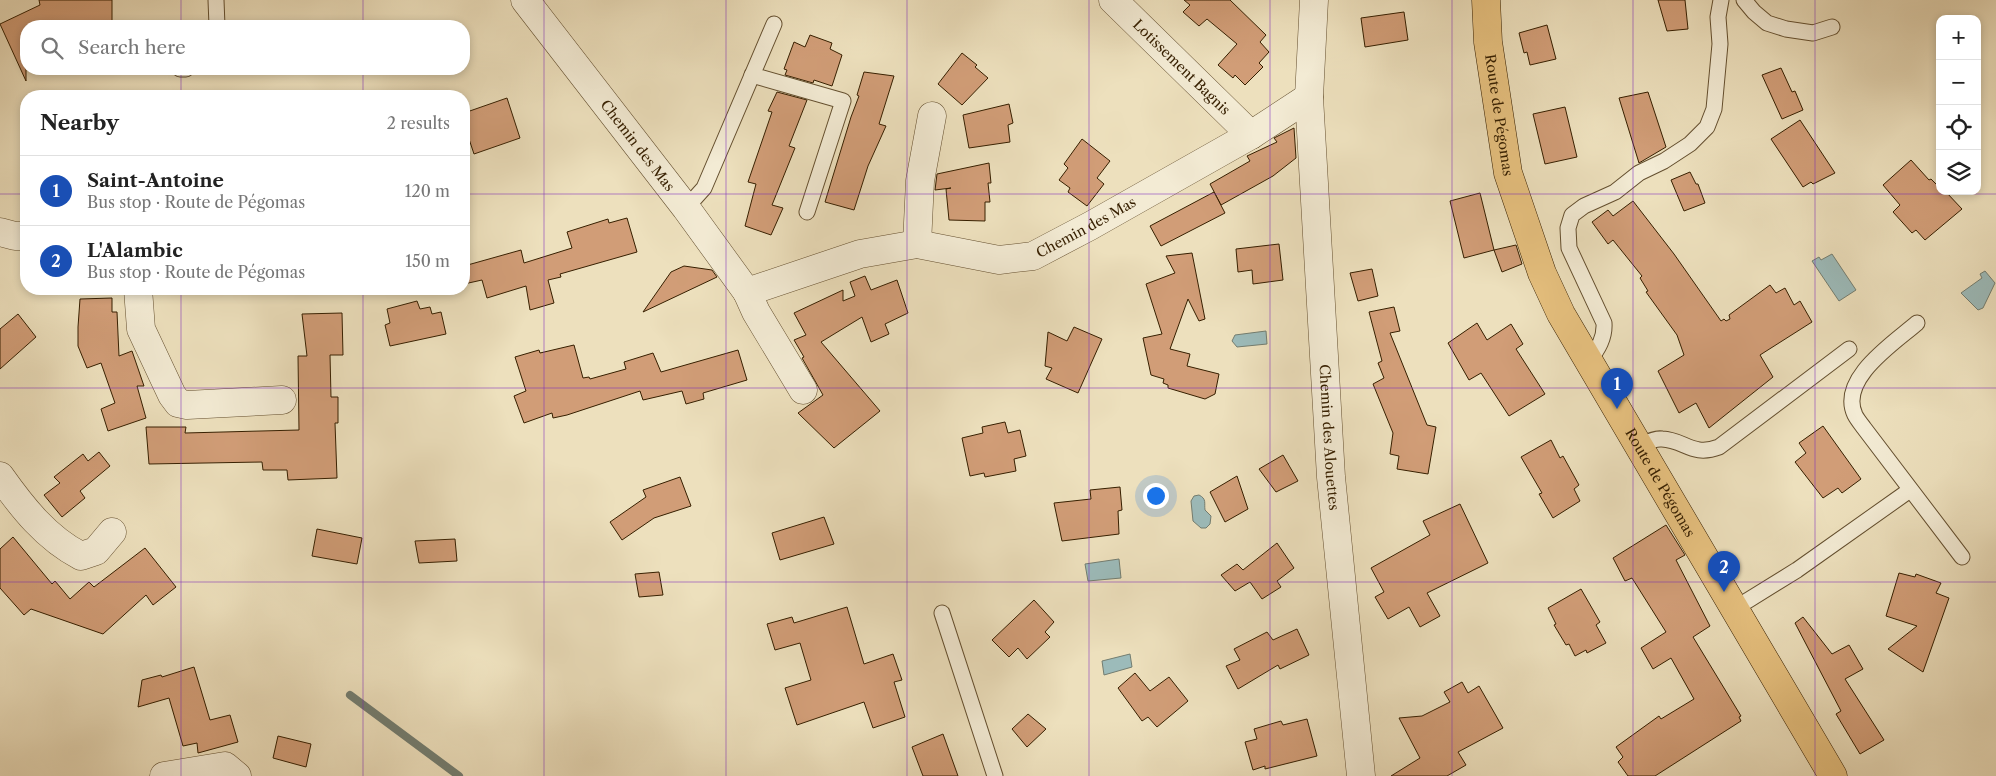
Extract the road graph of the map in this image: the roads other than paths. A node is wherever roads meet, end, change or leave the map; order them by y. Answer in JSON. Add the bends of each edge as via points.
{"nodes":[{"id":1,"x":216,"y":0,"type":"edge"},
{"id":2,"x":525,"y":0,"type":"edge"},
{"id":3,"x":1112,"y":0,"type":"edge"},
{"id":4,"x":1314,"y":0,"type":"edge"},
{"id":5,"x":1486,"y":0,"type":"edge"},
{"id":6,"x":1721,"y":0,"type":"edge"},
{"id":7,"x":1744,"y":0,"type":"edge"},
{"id":8,"x":217,"y":20,"type":"edge"},
{"id":9,"x":774,"y":24,"type":"dead end"},
{"id":10,"x":1832,"y":27,"type":"dead end"},
{"id":11,"x":752,"y":75,"type":"junction"},
{"id":12,"x":1309,"y":97,"type":"junction"},
{"id":13,"x":932,"y":116,"type":"dead end"},
{"id":14,"x":1251,"y":135,"type":"junction"},
{"id":15,"x":686,"y":208,"type":"junction"},
{"id":16,"x":807,"y":212,"type":"dead end"},
{"id":17,"x":0,"y":232,"type":"edge"},
{"id":18,"x":20,"y":236,"type":"edge"},
{"id":19,"x":917,"y":244,"type":"junction"},
{"id":20,"x":747,"y":292,"type":"junction"},
{"id":21,"x":138,"y":295,"type":"edge"},
{"id":22,"x":1917,"y":323,"type":"dead end"},
{"id":23,"x":1849,"y":349,"type":"dead end"},
{"id":24,"x":1589,"y":361,"type":"junction"},
{"id":25,"x":803,"y":390,"type":"dead end"},
{"id":26,"x":282,"y":400,"type":"dead end"},
{"id":27,"x":1639,"y":446,"type":"junction"},
{"id":28,"x":0,"y":476,"type":"edge"},
{"id":29,"x":1910,"y":490,"type":"junction"},
{"id":30,"x":112,"y":532,"type":"dead end"},
{"id":31,"x":1962,"y":557,"type":"dead end"},
{"id":32,"x":1734,"y":609,"type":"junction"},
{"id":33,"x":942,"y":613,"type":"dead end"},
{"id":34,"x":164,"y":776,"type":"edge"},
{"id":35,"x":237,"y":776,"type":"edge"},
{"id":36,"x":995,"y":776,"type":"edge"},
{"id":37,"x":1361,"y":776,"type":"edge"},
{"id":38,"x":1833,"y":776,"type":"edge"}],
"edges":[{"from":1,"to":8,"type":"lane"},
{"from":2,"to":15,"type":"street","name":"Chemin des Mas"},
{"from":3,"to":14,"type":"street","name":"Lotissement Bagnis"},
{"from":4,"to":12,"type":"street"},
{"from":5,"to":24,"type":"main road","name":"Route de Pégomas","via":[[1488,42],[1508,172],[1542,273],[1561,314]]},
{"from":6,"to":24,"type":"lane","via":[[1714,109],[1707,127],[1684,148],[1572,215],[1568,228],[1569,248],[1604,323],[1605,333]]},
{"from":7,"to":10,"type":"lane","via":[[1767,23],[1786,29],[1812,33]]},
{"from":9,"to":11,"type":"lane"},
{"from":11,"to":15,"type":"lane","via":[[704,188]]},
{"from":11,"to":16,"type":"lane","via":[[843,101]]},
{"from":12,"to":14,"type":"street","name":"Chemin des Mas"},
{"from":12,"to":37,"type":"street","name":"Chemin des Alouettes","via":[[1331,477]]},
{"from":13,"to":19,"type":"street","via":[[920,181]]},
{"from":14,"to":19,"type":"street","name":"Chemin des Mas","via":[[1033,256],[999,260]]},
{"from":15,"to":20,"type":"street","name":"Chemin des Mas"},
{"from":17,"to":18,"type":"street"},
{"from":19,"to":20,"type":"street","name":"Chemin des Mas","via":[[860,254]]},
{"from":20,"to":25,"type":"street","name":"Chemin des Mas"},
{"from":21,"to":26,"type":"street","via":[[141,328],[178,403]]},
{"from":22,"to":29,"type":"lane","via":[[1861,375],[1854,388],[1852,403],[1854,414]]},
{"from":23,"to":27,"type":"lane","via":[[1719,447],[1697,450],[1659,438]]},
{"from":24,"to":27,"type":"main road","name":"Route de Pégomas"},
{"from":27,"to":32,"type":"main road","name":"Route de Pégomas"},
{"from":28,"to":30,"type":"street","via":[[40,526],[67,549],[81,556],[96,551]]},
{"from":29,"to":31,"type":"lane"},
{"from":29,"to":32,"type":"lane","via":[[1797,570]]},
{"from":32,"to":38,"type":"main road","name":"Route de Pégomas"},
{"from":33,"to":36,"type":"lane"},
{"from":34,"to":35,"type":"street","via":[[225,766]]}]}
